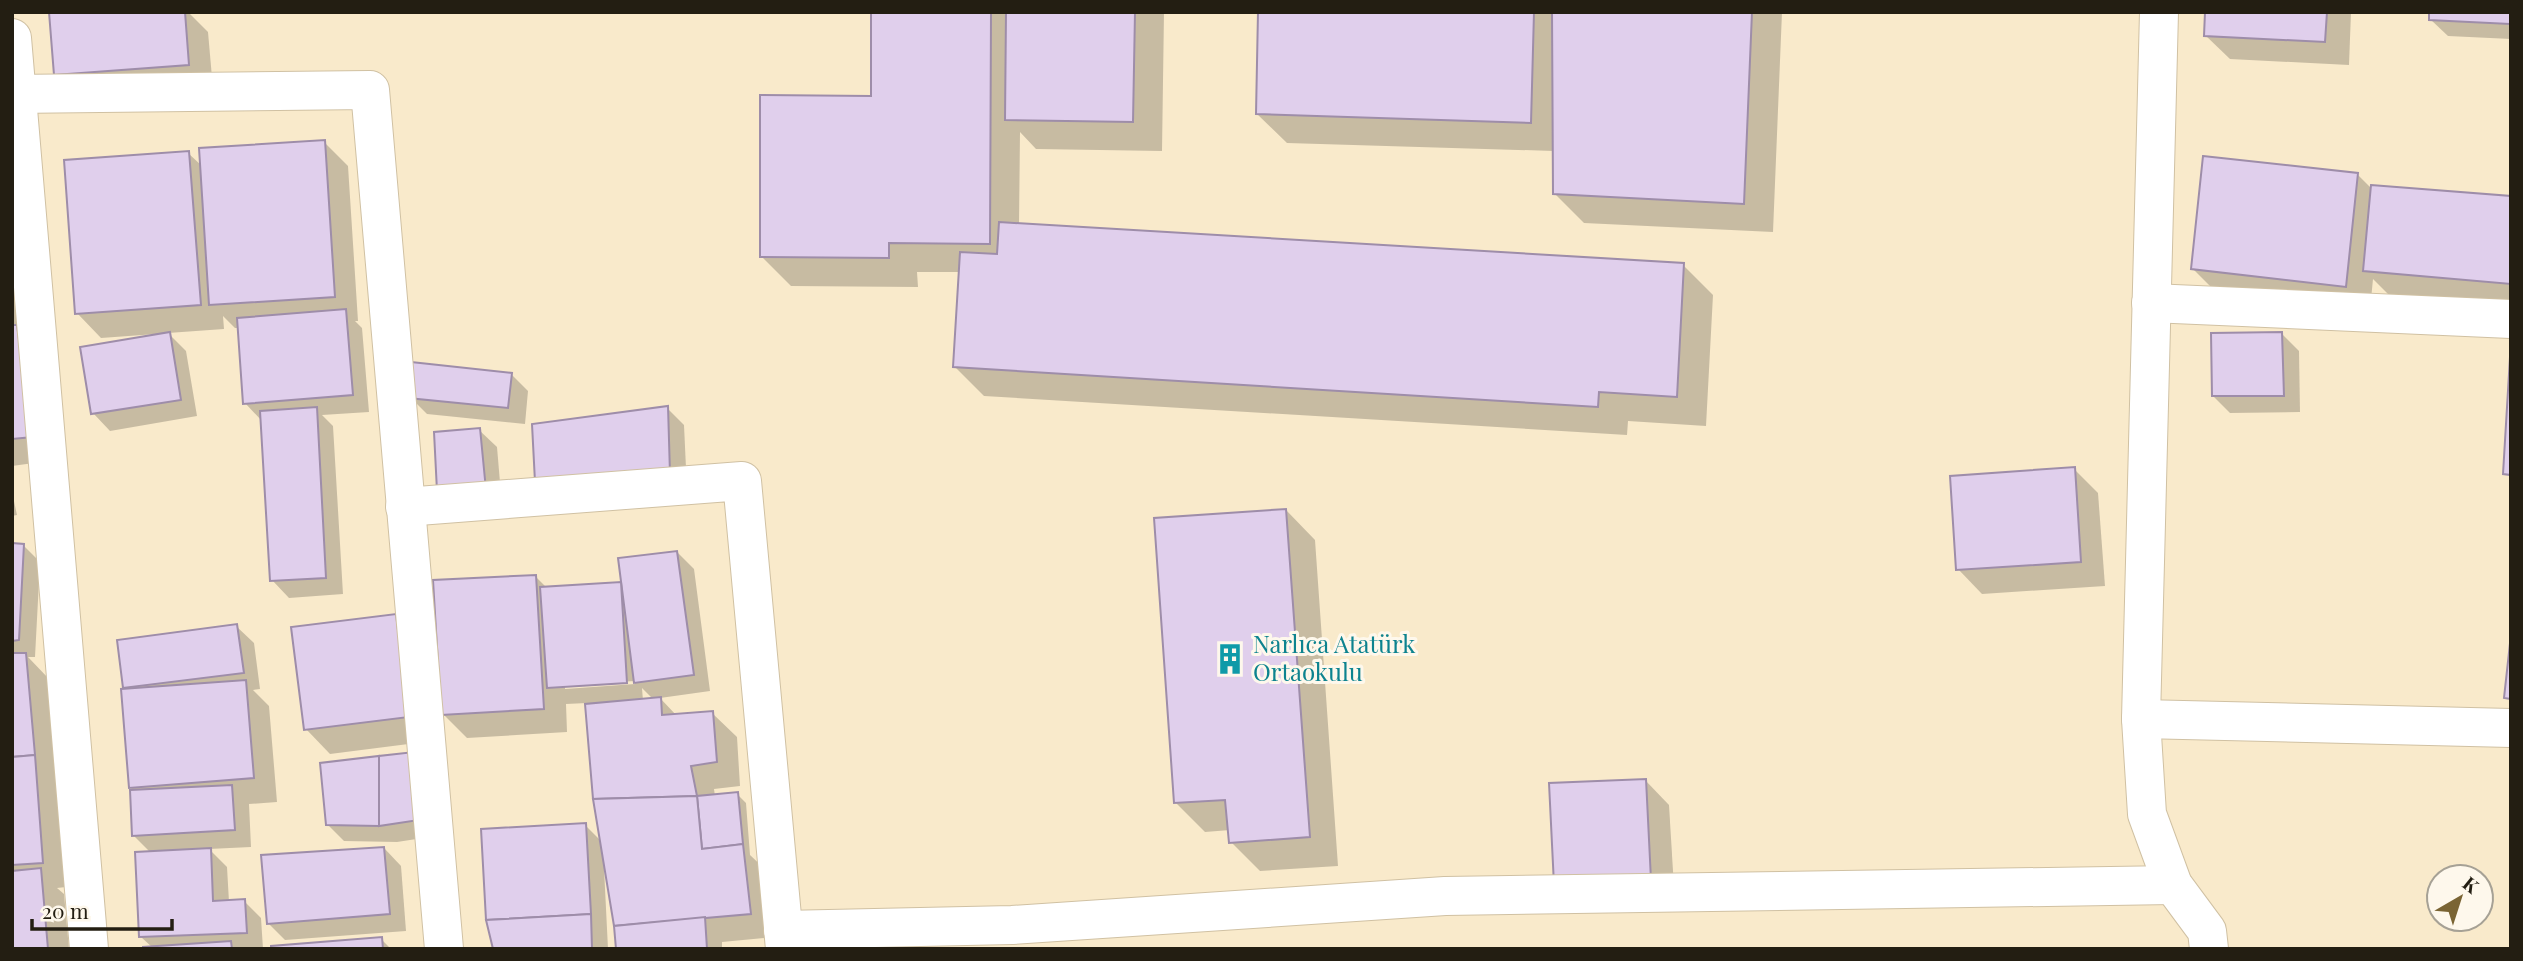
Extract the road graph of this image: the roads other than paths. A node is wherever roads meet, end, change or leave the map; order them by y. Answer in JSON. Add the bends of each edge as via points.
{"nodes":[{"id":1,"x":2159,"y":12,"type":"edge"},
{"id":2,"x":12,"y":38,"type":"edge"},
{"id":3,"x":14,"y":93,"type":"edge"},
{"id":4,"x":2151,"y":303,"type":"junction"},
{"id":5,"x":2511,"y":319,"type":"edge"},
{"id":6,"x":405,"y":507,"type":"junction"},
{"id":7,"x":2141,"y":719,"type":"junction"},
{"id":8,"x":2511,"y":728,"type":"edge"},
{"id":9,"x":2173,"y":885,"type":"junction"},
{"id":10,"x":784,"y":939,"type":"edge"},
{"id":11,"x":89,"y":949,"type":"edge"},
{"id":12,"x":444,"y":949,"type":"edge"},
{"id":13,"x":2209,"y":949,"type":"edge"}],
"edges":[{"from":1,"to":4,"type":"street"},
{"from":2,"to":3,"type":"street"},
{"from":3,"to":6,"type":"street","via":[[370,90]]},
{"from":3,"to":11,"type":"street"},
{"from":4,"to":5,"type":"street"},
{"from":4,"to":7,"type":"street"},
{"from":6,"to":10,"type":"street","via":[[742,481]]},
{"from":6,"to":12,"type":"street"},
{"from":7,"to":8,"type":"street"},
{"from":7,"to":9,"type":"street","via":[[2147,814]]},
{"from":9,"to":10,"type":"street","via":[[1445,896]]},
{"from":9,"to":13,"type":"street","via":[[2207,931]]}]}
